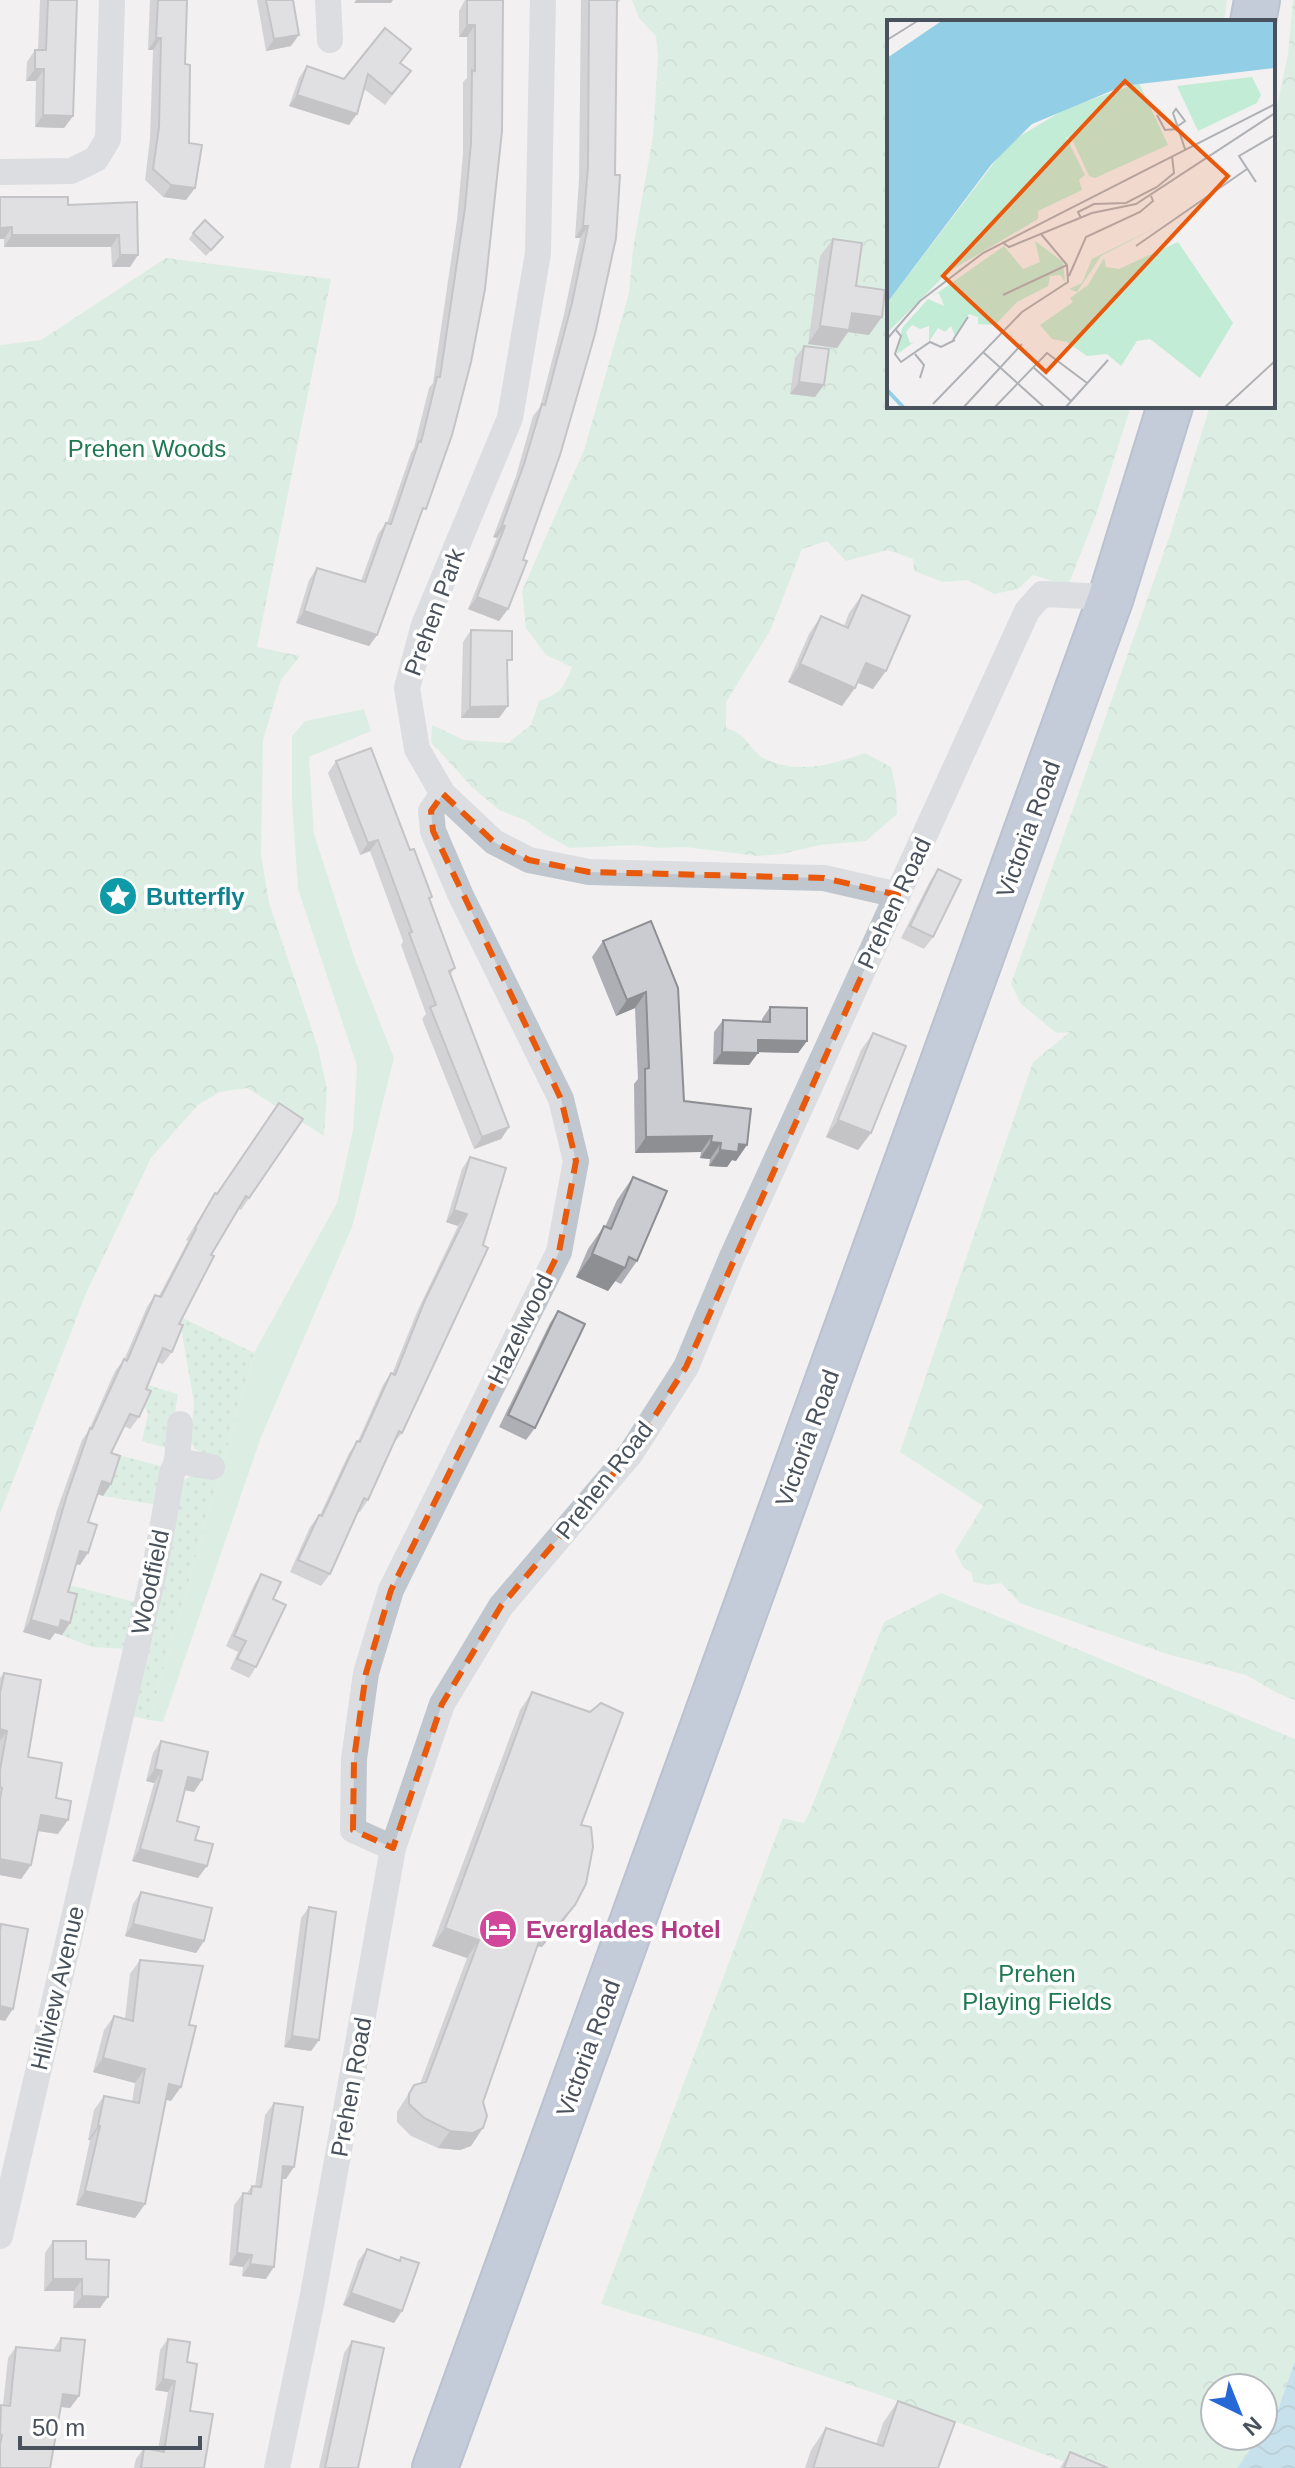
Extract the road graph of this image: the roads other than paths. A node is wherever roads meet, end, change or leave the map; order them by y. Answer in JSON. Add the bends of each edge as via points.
{"nodes":[{"id":1,"x":112,"y":0,"type":"edge"},
{"id":2,"x":328,"y":0,"type":"edge"},
{"id":3,"x":543,"y":0,"type":"edge"},
{"id":4,"x":1257,"y":0,"type":"edge"},
{"id":5,"x":1253,"y":20,"type":"edge"},
{"id":6,"x":330,"y":40,"type":"dead end"},
{"id":7,"x":0,"y":172,"type":"edge"},
{"id":8,"x":1169,"y":408,"type":"edge"},
{"id":9,"x":1111,"y":597,"type":"junction"},
{"id":10,"x":443,"y":794,"type":"junction"},
{"id":11,"x":898,"y":895,"type":"junction"},
{"id":12,"x":180,"y":1424,"type":"dead end"},
{"id":13,"x":177,"y":1461,"type":"junction"},
{"id":14,"x":212,"y":1467,"type":"dead end"},
{"id":15,"x":113,"y":1739,"type":"joint"},
{"id":16,"x":393,"y":1848,"type":"junction"},
{"id":17,"x":0,"y":2236,"type":"edge"},
{"id":18,"x":277,"y":2468,"type":"edge"},
{"id":19,"x":435,"y":2468,"type":"edge"}],
"edges":[{"from":1,"to":7,"type":"street","via":[[108,139],[96,159],[71,171]]},
{"from":2,"to":6,"type":"street"},
{"from":3,"to":10,"type":"street","name":"Prehen Park","via":[[538,253],[510,418],[424,625],[407,688],[417,749]]},
{"from":4,"to":5,"type":"highway"},
{"from":8,"to":9,"type":"highway","name":"Victoria Road"},
{"from":9,"to":11,"type":"street","name":"Prehen Road","via":[[1042,594],[1027,611]]},
{"from":9,"to":19,"type":"highway","name":"Victoria Road"},
{"from":10,"to":11,"type":"street","name":"Prehen Park","via":[[494,842],[529,860],[589,872],[824,878]]},
{"from":10,"to":16,"type":"street","name":"Hazelwood","via":[[431,811],[433,831],[561,1099],[576,1161],[559,1252],[391,1590],[366,1673],[354,1759],[353,1830]]},
{"from":11,"to":16,"type":"street","name":"Prehen Road","via":[[686,1367],[631,1453],[501,1606],[442,1704]]},
{"from":12,"to":13,"type":"street","name":"Woodfield"},
{"from":13,"to":14,"type":"street"},
{"from":13,"to":15,"type":"street","name":"Woodfield"},
{"from":15,"to":17,"type":"street","name":"Hillview Avenue"},
{"from":16,"to":18,"type":"street","name":"Prehen Road"}]}
